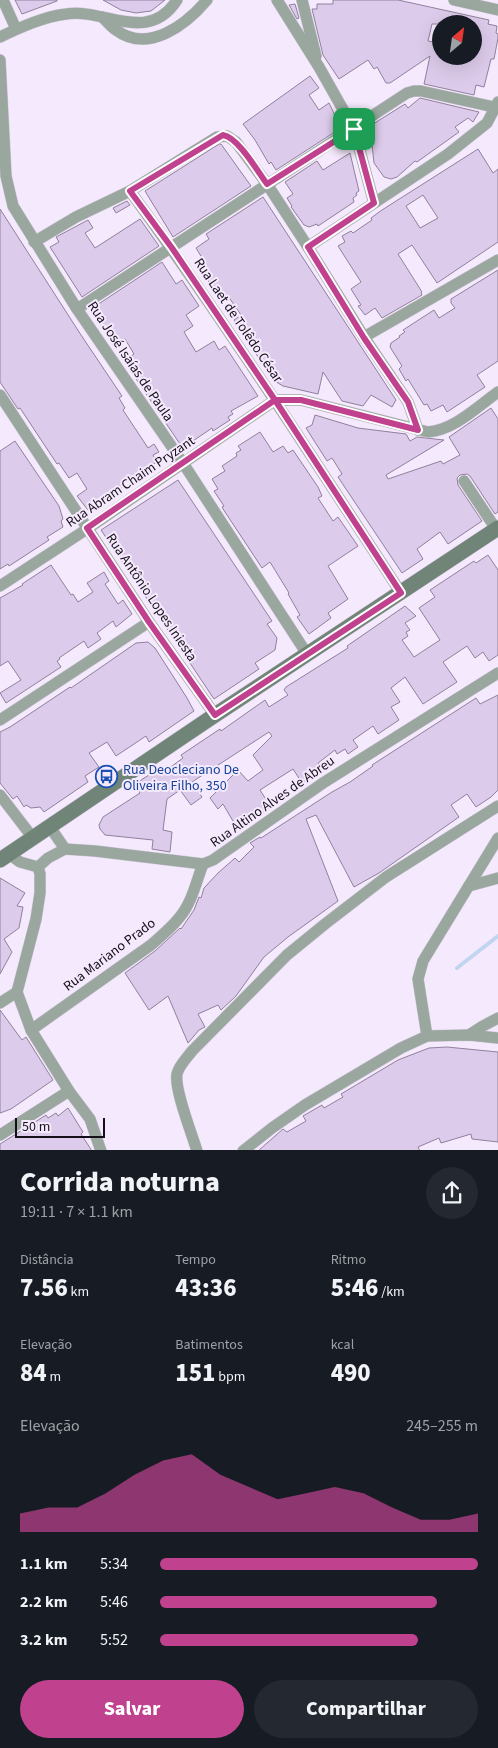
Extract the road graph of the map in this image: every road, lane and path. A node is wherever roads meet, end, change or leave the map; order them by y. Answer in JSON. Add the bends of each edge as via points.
{"nodes":[{"id":1,"x":3,"y":0,"type":"edge"},
{"id":2,"x":176,"y":0,"type":"edge"},
{"id":3,"x":207,"y":0,"type":"edge"},
{"id":4,"x":277,"y":0,"type":"edge"},
{"id":5,"x":302,"y":0,"type":"edge"},
{"id":6,"x":454,"y":0,"type":"edge"},
{"id":7,"x":498,"y":10,"type":"edge"},
{"id":8,"x":102,"y":17,"type":"junction"},
{"id":9,"x":16,"y":29,"type":"junction"},
{"id":10,"x":0,"y":37,"type":"edge"},
{"id":11,"x":0,"y":60,"type":"edge"},
{"id":12,"x":319,"y":67,"type":"junction"},
{"id":13,"x":497,"y":105,"type":"edge"},
{"id":14,"x":354,"y":129,"type":"junction"},
{"id":15,"x":267,"y":184,"type":"junction"},
{"id":16,"x":130,"y":191,"type":"junction"},
{"id":17,"x":374,"y":203,"type":"junction"},
{"id":18,"x":34,"y":242,"type":"junction"},
{"id":19,"x":308,"y":247,"type":"junction"},
{"id":20,"x":172,"y":248,"type":"junction"},
{"id":21,"x":498,"y":260,"type":"edge"},
{"id":22,"x":77,"y":309,"type":"junction"},
{"id":23,"x":364,"y":338,"type":"junction"},
{"id":24,"x":498,"y":392,"type":"edge"},
{"id":25,"x":0,"y":394,"type":"edge"},
{"id":26,"x":275,"y":400,"type":"junction"},
{"id":27,"x":418,"y":430,"type":"junction"},
{"id":28,"x":183,"y":463,"type":"junction"},
{"id":29,"x":464,"y":481,"type":"dead end"},
{"id":30,"x":87,"y":528,"type":"junction"},
{"id":31,"x":497,"y":528,"type":"edge"},
{"id":32,"x":0,"y":586,"type":"edge"},
{"id":33,"x":401,"y":593,"type":"junction"},
{"id":34,"x":149,"y":622,"type":"junction"},
{"id":35,"x":307,"y":654,"type":"junction"},
{"id":36,"x":498,"y":673,"type":"edge"},
{"id":37,"x":215,"y":715,"type":"junction"},
{"id":38,"x":0,"y":720,"type":"edge"},
{"id":39,"x":0,"y":795,"type":"edge"},
{"id":40,"x":498,"y":806,"type":"edge"},
{"id":41,"x":50,"y":827,"type":"junction"},
{"id":42,"x":33,"y":838,"type":"junction"},
{"id":43,"x":498,"y":838,"type":"edge"},
{"id":44,"x":65,"y":849,"type":"junction"},
{"id":45,"x":5,"y":857,"type":"edge"},
{"id":46,"x":203,"y":864,"type":"junction"},
{"id":47,"x":38,"y":867,"type":"junction"},
{"id":48,"x":498,"y":878,"type":"edge"},
{"id":49,"x":469,"y":886,"type":"junction"},
{"id":50,"x":17,"y":992,"type":"junction"},
{"id":51,"x":0,"y":1003,"type":"edge"},
{"id":52,"x":498,"y":1018,"type":"edge"},
{"id":53,"x":31,"y":1030,"type":"junction"},
{"id":54,"x":469,"y":1035,"type":"junction"},
{"id":55,"x":427,"y":1036,"type":"junction"},
{"id":56,"x":498,"y":1038,"type":"edge"},
{"id":57,"x":69,"y":1091,"type":"junction"},
{"id":58,"x":0,"y":1135,"type":"edge"},
{"id":59,"x":101,"y":1150,"type":"edge"},
{"id":60,"x":197,"y":1150,"type":"edge"},
{"id":61,"x":243,"y":1150,"type":"edge"}],
"edges":[{"from":1,"to":9,"type":"street"},
{"from":2,"to":8,"type":"street","via":[[160,17],[147,23]]},
{"from":3,"to":8,"type":"street","via":[[173,30],[143,40],[116,31]]},
{"from":4,"to":12,"type":"street"},
{"from":5,"to":12,"type":"street"},
{"from":6,"to":7,"type":"street"},
{"from":8,"to":9,"type":"street","via":[[67,13]]},
{"from":9,"to":10,"type":"street"},
{"from":11,"to":18,"type":"street","name":"Rua José Isaías de Paula","via":[[8,191]]},
{"from":12,"to":14,"type":"street"},
{"from":13,"to":14,"type":"street","via":[[414,91]]},
{"from":13,"to":17,"type":"street","via":[[487,123],[464,142]]},
{"from":14,"to":15,"type":"street"},
{"from":14,"to":17,"type":"street"},
{"from":15,"to":16,"type":"street","via":[[236,142],[223,135]]},
{"from":15,"to":19,"type":"street"},
{"from":15,"to":20,"type":"street"},
{"from":16,"to":18,"type":"street"},
{"from":16,"to":20,"type":"street","name":"Rua Laet de Tolêdo César"},
{"from":17,"to":19,"type":"street"},
{"from":18,"to":22,"type":"street","name":"Rua José Isaías de Paula"},
{"from":19,"to":23,"type":"street"},
{"from":20,"to":22,"type":"street"},
{"from":20,"to":26,"type":"street","name":"Rua Laet de Tolêdo César"},
{"from":21,"to":23,"type":"street"},
{"from":22,"to":28,"type":"street","name":"Rua José Isaías de Paula"},
{"from":23,"to":27,"type":"street","via":[[408,402]]},
{"from":24,"to":27,"type":"street","via":[[452,425],[428,432]]},
{"from":25,"to":30,"type":"street","name":"Rua Antônio Lopes Iniesta"},
{"from":26,"to":27,"type":"street","via":[[301,400]]},
{"from":26,"to":28,"type":"street","name":"Rua Abram Chaim Pryzant"},
{"from":26,"to":33,"type":"street","name":"Rua Laet de Tolêdo César"},
{"from":28,"to":30,"type":"street","name":"Rua Abram Chaim Pryzant"},
{"from":28,"to":35,"type":"street","name":"Rua José Isaías de Paula"},
{"from":29,"to":31,"type":"street"},
{"from":30,"to":32,"type":"street","name":"Rua Abram Chaim Pryzant"},
{"from":30,"to":34,"type":"street","name":"Rua Antônio Lopes Iniesta"},
{"from":31,"to":33,"type":"street"},
{"from":33,"to":35,"type":"street"},
{"from":34,"to":37,"type":"street","name":"Rua Antônio Lopes Iniesta"},
{"from":34,"to":38,"type":"street"},
{"from":35,"to":37,"type":"street"},
{"from":36,"to":46,"type":"street","name":"Rua Altino Alves de Abreu","via":[[323,783]]},
{"from":37,"to":41,"type":"street"},
{"from":39,"to":42,"type":"street"},
{"from":40,"to":60,"type":"street","via":[[386,877],[325,924],[287,955],[192,1051],[177,1074],[178,1089]]},
{"from":41,"to":42,"type":"street"},
{"from":41,"to":44,"type":"street"},
{"from":42,"to":45,"type":"street"},
{"from":43,"to":49,"type":"street"},
{"from":44,"to":46,"type":"street","name":"Rua Altino Alves de Abreu"},
{"from":44,"to":47,"type":"street"},
{"from":45,"to":47,"type":"street"},
{"from":46,"to":53,"type":"street","name":"Rua Mariano Prado","via":[[180,918],[151,945]]},
{"from":47,"to":50,"type":"street","via":[[40,893],[36,918]]},
{"from":48,"to":49,"type":"street"},
{"from":49,"to":55,"type":"street","via":[[420,970],[418,979]]},
{"from":50,"to":51,"type":"street"},
{"from":50,"to":53,"type":"street"},
{"from":52,"to":54,"type":"street"},
{"from":53,"to":57,"type":"street"},
{"from":54,"to":55,"type":"street"},
{"from":54,"to":56,"type":"street"},
{"from":55,"to":61,"type":"street","via":[[304,1105]]},
{"from":57,"to":58,"type":"street"},
{"from":57,"to":59,"type":"street","via":[[90,1119]]}]}
